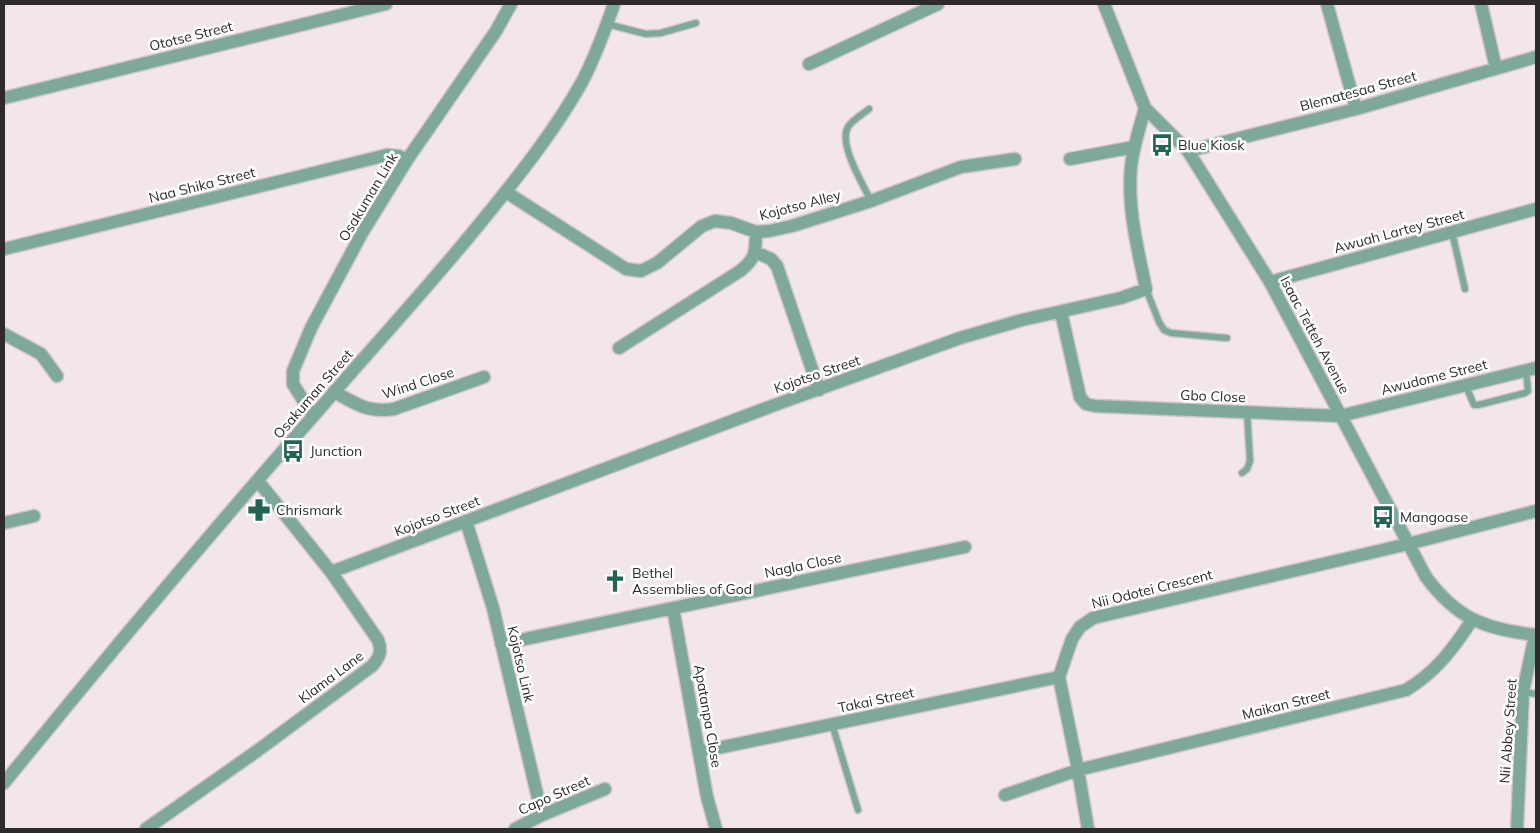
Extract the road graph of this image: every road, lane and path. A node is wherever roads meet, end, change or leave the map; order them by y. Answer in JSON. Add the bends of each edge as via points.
{"nodes":[{"id":1,"x":386,"y":4,"type":"edge"},
{"id":2,"x":511,"y":4,"type":"edge"},
{"id":3,"x":614,"y":4,"type":"edge"},
{"id":4,"x":938,"y":4,"type":"edge"},
{"id":5,"x":1104,"y":4,"type":"edge"},
{"id":6,"x":1327,"y":4,"type":"edge"},
{"id":7,"x":1481,"y":4,"type":"edge"},
{"id":8,"x":607,"y":24,"type":"junction"},
{"id":9,"x":696,"y":24,"type":"dead end"},
{"id":10,"x":1536,"y":57,"type":"edge"},
{"id":11,"x":809,"y":64,"type":"dead end"},
{"id":12,"x":1496,"y":68,"type":"junction"},
{"id":13,"x":4,"y":98,"type":"edge"},
{"id":14,"x":1146,"y":108,"type":"junction"},
{"id":15,"x":869,"y":109,"type":"dead end"},
{"id":16,"x":1356,"y":109,"type":"junction"},
{"id":17,"x":1134,"y":147,"type":"junction"},
{"id":18,"x":1188,"y":151,"type":"junction"},
{"id":19,"x":1070,"y":159,"type":"dead end"},
{"id":20,"x":407,"y":160,"type":"junction"},
{"id":21,"x":1015,"y":160,"type":"dead end"},
{"id":22,"x":506,"y":192,"type":"junction"},
{"id":23,"x":870,"y":201,"type":"junction"},
{"id":24,"x":1536,"y":208,"type":"edge"},
{"id":25,"x":756,"y":232,"type":"junction"},
{"id":26,"x":1452,"y":232,"type":"junction"},
{"id":27,"x":4,"y":249,"type":"edge"},
{"id":28,"x":755,"y":252,"type":"junction"},
{"id":29,"x":1270,"y":282,"type":"junction"},
{"id":30,"x":1146,"y":289,"type":"junction"},
{"id":31,"x":1465,"y":289,"type":"dead end"},
{"id":32,"x":1061,"y":312,"type":"junction"},
{"id":33,"x":4,"y":334,"type":"edge"},
{"id":34,"x":1227,"y":338,"type":"dead end"},
{"id":35,"x":619,"y":348,"type":"dead end"},
{"id":36,"x":1531,"y":369,"type":"edge"},
{"id":37,"x":57,"y":376,"type":"dead end"},
{"id":38,"x":484,"y":377,"type":"dead end"},
{"id":39,"x":1465,"y":384,"type":"junction"},
{"id":40,"x":818,"y":390,"type":"junction"},
{"id":41,"x":334,"y":392,"type":"junction"},
{"id":42,"x":1247,"y":412,"type":"junction"},
{"id":43,"x":313,"y":416,"type":"junction"},
{"id":44,"x":1340,"y":416,"type":"junction"},
{"id":45,"x":1242,"y":473,"type":"dead end"},
{"id":46,"x":258,"y":481,"type":"junction"},
{"id":47,"x":1536,"y":511,"type":"edge"},
{"id":48,"x":34,"y":516,"type":"dead end"},
{"id":49,"x":466,"y":521,"type":"junction"},
{"id":50,"x":4,"y":523,"type":"edge"},
{"id":51,"x":1408,"y":544,"type":"junction"},
{"id":52,"x":965,"y":547,"type":"dead end"},
{"id":53,"x":331,"y":572,"type":"junction"},
{"id":54,"x":673,"y":608,"type":"junction"},
{"id":55,"x":1472,"y":620,"type":"junction"},
{"id":56,"x":1536,"y":635,"type":"edge"},
{"id":57,"x":501,"y":644,"type":"junction"},
{"id":58,"x":1060,"y":677,"type":"junction"},
{"id":59,"x":1523,"y":692,"type":"junction"},
{"id":60,"x":1536,"y":694,"type":"edge"},
{"id":61,"x":832,"y":724,"type":"junction"},
{"id":62,"x":699,"y":752,"type":"junction"},
{"id":63,"x":1078,"y":770,"type":"junction"},
{"id":64,"x":4,"y":783,"type":"edge"},
{"id":65,"x":605,"y":789,"type":"dead end"},
{"id":66,"x":1004,"y":795,"type":"dead end"},
{"id":67,"x":858,"y":810,"type":"dead end"},
{"id":68,"x":542,"y":816,"type":"junction"},
{"id":69,"x":146,"y":829,"type":"edge"},
{"id":70,"x":515,"y":829,"type":"edge"},
{"id":71,"x":716,"y":829,"type":"edge"},
{"id":72,"x":1088,"y":829,"type":"edge"},
{"id":73,"x":1517,"y":829,"type":"edge"}],
"edges":[{"from":1,"to":13,"type":"street","name":"Ototse Street"},
{"from":2,"to":20,"type":"street","name":"Osakuman Link"},
{"from":3,"to":8,"type":"street","name":"Osakuman Street"},
{"from":4,"to":11,"type":"street"},
{"from":5,"to":14,"type":"street","name":"Isaac Tetteh Avenue"},
{"from":6,"to":16,"type":"street"},
{"from":7,"to":12,"type":"street"},
{"from":8,"to":9,"type":"lane","via":[[646,34]]},
{"from":8,"to":22,"type":"street","name":"Osakuman Street","via":[[567,107]]},
{"from":10,"to":12,"type":"street","name":"Blematesaa Street"},
{"from":12,"to":16,"type":"street","name":"Blematesaa Street"},
{"from":14,"to":17,"type":"street"},
{"from":14,"to":18,"type":"street","name":"Isaac Tetteh Avenue"},
{"from":15,"to":23,"type":"lane","via":[[848,127],[845,141]]},
{"from":16,"to":18,"type":"street","name":"Blematesaa Street"},
{"from":17,"to":19,"type":"street"},
{"from":17,"to":30,"type":"street","via":[[1132,205]]},
{"from":18,"to":29,"type":"street","name":"Isaac Tetteh Avenue"},
{"from":20,"to":27,"type":"street","name":"Naa Shika Street","via":[[386,155]]},
{"from":20,"to":43,"type":"street","name":"Osakuman Link","via":[[362,233],[293,371],[293,384]]},
{"from":21,"to":23,"type":"street","name":"Kojotso Alley","via":[[961,168]]},
{"from":22,"to":25,"type":"street","name":"Kojotso Alley","via":[[626,269],[640,271],[657,263],[702,226],[715,221]]},
{"from":22,"to":41,"type":"street","name":"Osakuman Street"},
{"from":23,"to":25,"type":"street","name":"Kojotso Alley","via":[[792,226]]},
{"from":24,"to":26,"type":"street","name":"Awuah Lartey Street"},
{"from":25,"to":28,"type":"street"},
{"from":26,"to":29,"type":"street","name":"Awuah Lartey Street"},
{"from":26,"to":31,"type":"lane"},
{"from":28,"to":35,"type":"street","via":[[751,262],[740,271]]},
{"from":28,"to":40,"type":"street","via":[[771,259],[777,266]]},
{"from":29,"to":44,"type":"street","name":"Isaac Tetteh Avenue"},
{"from":30,"to":32,"type":"street","name":"Kojotso Street"},
{"from":30,"to":34,"type":"lane","via":[[1164,330]]},
{"from":32,"to":40,"type":"street","name":"Kojotso Street","via":[[960,338]]},
{"from":32,"to":42,"type":"street","name":"Gbo Close","via":[[1080,397],[1086,404]]},
{"from":33,"to":37,"type":"street","via":[[40,354]]},
{"from":36,"to":39,"type":"street","name":"Awudome Street"},
{"from":36,"to":39,"type":"lane","via":[[1528,391],[1478,405],[1472,402]]},
{"from":38,"to":41,"type":"street","name":"Wind Close","via":[[379,412],[365,409]]},
{"from":39,"to":44,"type":"street","name":"Awudome Street"},
{"from":40,"to":49,"type":"street","name":"Kojotso Street"},
{"from":41,"to":43,"type":"street","name":"Osakuman Street"},
{"from":42,"to":44,"type":"street","name":"Gbo Close"},
{"from":42,"to":45,"type":"lane","via":[[1250,461]]},
{"from":43,"to":46,"type":"street","name":"Osakuman Street"},
{"from":44,"to":51,"type":"street","name":"Isaac Tetteh Avenue"},
{"from":46,"to":53,"type":"street","name":"Klama Lane"},
{"from":46,"to":64,"type":"street","name":"Osakuman Street"},
{"from":47,"to":51,"type":"street","name":"Nii Odotei Crescent"},
{"from":48,"to":50,"type":"street"},
{"from":49,"to":53,"type":"street","name":"Kojotso Street"},
{"from":49,"to":57,"type":"street","name":"Kojotso Link","via":[[484,575]]},
{"from":51,"to":55,"type":"street","name":"Isaac Tetteh Avenue","via":[[1439,594]]},
{"from":51,"to":58,"type":"street","name":"Nii Odotei Crescent","via":[[1093,618],[1080,627],[1072,639]]},
{"from":52,"to":54,"type":"street","name":"Nagla Close"},
{"from":53,"to":69,"type":"street","name":"Klama Lane","via":[[378,640],[381,648],[379,658],[257,751]]},
{"from":54,"to":57,"type":"street","name":"Nagla Close"},
{"from":54,"to":62,"type":"street","name":"Apatanpa Close"},
{"from":55,"to":56,"type":"street","name":"Isaac Tetteh Avenue"},
{"from":55,"to":63,"type":"street","name":"Maikan Street","via":[[1440,664],[1406,690]]},
{"from":56,"to":59,"type":"street","name":"Nii Abbey Street"},
{"from":57,"to":68,"type":"street","name":"Kojotso Link"},
{"from":58,"to":61,"type":"street","name":"Takai Street"},
{"from":58,"to":63,"type":"street","name":"Nii Odotei Crescent"},
{"from":59,"to":60,"type":"lane"},
{"from":59,"to":73,"type":"street","name":"Nii Abbey Street"},
{"from":61,"to":62,"type":"street","name":"Takai Street"},
{"from":61,"to":67,"type":"lane"},
{"from":62,"to":71,"type":"street","name":"Apatanpa Close"},
{"from":63,"to":66,"type":"street","name":"Maikan Street"},
{"from":63,"to":72,"type":"street","name":"Nii Odotei Crescent"},
{"from":65,"to":68,"type":"street","name":"Capo Street"},
{"from":68,"to":70,"type":"street","name":"Capo Street"}]}
